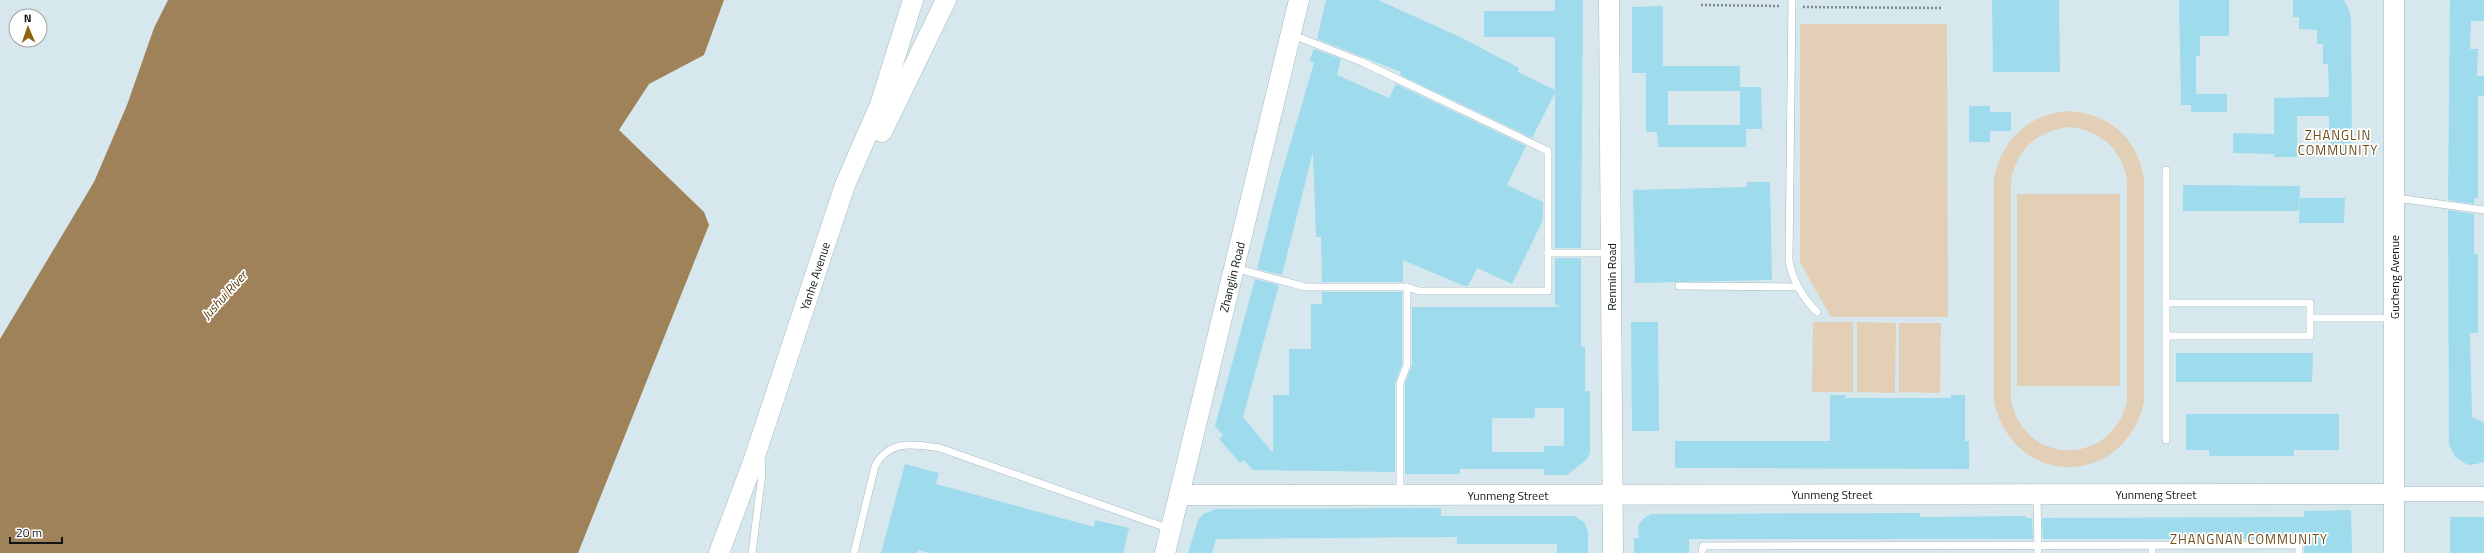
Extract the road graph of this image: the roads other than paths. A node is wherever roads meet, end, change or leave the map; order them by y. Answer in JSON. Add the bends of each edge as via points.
{"nodes":[{"id":1,"x":913,"y":0,"type":"edge"},
{"id":2,"x":946,"y":0,"type":"edge"},
{"id":3,"x":1299,"y":0,"type":"edge"},
{"id":4,"x":1609,"y":0,"type":"edge"},
{"id":5,"x":2394,"y":0,"type":"edge"},
{"id":6,"x":1792,"y":3,"type":"edge"},
{"id":7,"x":1291,"y":34,"type":"junction"},
{"id":8,"x":858,"y":156,"type":"junction"},
{"id":9,"x":2166,"y":170,"type":"dead end"},
{"id":10,"x":2394,"y":198,"type":"junction"},
{"id":11,"x":2484,"y":210,"type":"edge"},
{"id":12,"x":1548,"y":253,"type":"junction"},
{"id":13,"x":1611,"y":253,"type":"junction"},
{"id":14,"x":1235,"y":268,"type":"junction"},
{"id":15,"x":1679,"y":286,"type":"dead end"},
{"id":16,"x":1407,"y":287,"type":"junction"},
{"id":17,"x":1798,"y":287,"type":"junction"},
{"id":18,"x":2166,"y":303,"type":"junction"},
{"id":19,"x":1817,"y":312,"type":"dead end"},
{"id":20,"x":2310,"y":318,"type":"junction"},
{"id":21,"x":2394,"y":318,"type":"junction"},
{"id":22,"x":2166,"y":336,"type":"junction"},
{"id":23,"x":2166,"y":440,"type":"dead end"},
{"id":24,"x":759,"y":445,"type":"junction"},
{"id":25,"x":2037,"y":494,"type":"junction"},
{"id":26,"x":2394,"y":494,"type":"junction"},
{"id":27,"x":2484,"y":494,"type":"edge"},
{"id":28,"x":1179,"y":495,"type":"junction"},
{"id":29,"x":1400,"y":495,"type":"junction"},
{"id":30,"x":1612,"y":495,"type":"junction"},
{"id":31,"x":1171,"y":529,"type":"junction"},
{"id":32,"x":2152,"y":545,"type":"junction"},
{"id":33,"x":2038,"y":549,"type":"edge"},
{"id":34,"x":719,"y":553,"type":"edge"},
{"id":35,"x":752,"y":553,"type":"edge"},
{"id":36,"x":854,"y":553,"type":"edge"},
{"id":37,"x":1165,"y":553,"type":"edge"},
{"id":38,"x":1613,"y":553,"type":"edge"},
{"id":39,"x":1702,"y":553,"type":"edge"},
{"id":40,"x":2152,"y":553,"type":"edge"},
{"id":41,"x":2299,"y":553,"type":"edge"},
{"id":42,"x":2394,"y":553,"type":"edge"}],
"edges":[{"from":1,"to":8,"type":"street","name":"Yanhe Avenue","via":[[880,105]]},
{"from":2,"to":8,"type":"street","via":[[882,132]]},
{"from":3,"to":7,"type":"street","name":"Zhanglin Road"},
{"from":4,"to":13,"type":"street","name":"Renmin Road"},
{"from":5,"to":10,"type":"street","name":"Gucheng Avenue"},
{"from":6,"to":17,"type":"lane","via":[[1789,261]]},
{"from":7,"to":12,"type":"lane","via":[[1362,62],[1548,151]]},
{"from":7,"to":14,"type":"street","name":"Zhanglin Road"},
{"from":8,"to":24,"type":"street","name":"Yanhe Avenue","via":[[845,185]]},
{"from":9,"to":18,"type":"lane"},
{"from":10,"to":11,"type":"lane"},
{"from":10,"to":21,"type":"street","name":"Gucheng Avenue"},
{"from":12,"to":13,"type":"lane"},
{"from":12,"to":16,"type":"lane","via":[[1548,291],[1419,291]]},
{"from":13,"to":30,"type":"street","name":"Renmin Road"},
{"from":14,"to":16,"type":"lane","via":[[1305,287]]},
{"from":14,"to":28,"type":"street","name":"Zhanglin Road"},
{"from":15,"to":17,"type":"lane"},
{"from":16,"to":29,"type":"lane","via":[[1407,365],[1400,383]]},
{"from":17,"to":19,"type":"lane"},
{"from":18,"to":20,"type":"lane","via":[[2310,303]]},
{"from":18,"to":22,"type":"lane"},
{"from":20,"to":21,"type":"lane"},
{"from":20,"to":22,"type":"lane","via":[[2310,336]]},
{"from":21,"to":26,"type":"street","name":"Gucheng Avenue"},
{"from":22,"to":23,"type":"lane"},
{"from":24,"to":34,"type":"street","name":"Yanhe Avenue"},
{"from":24,"to":35,"type":"lane","via":[[762,474]]},
{"from":25,"to":26,"type":"street","name":"Yunmeng Street"},
{"from":25,"to":30,"type":"street","name":"Yunmeng Street"},
{"from":25,"to":33,"type":"lane"},
{"from":26,"to":27,"type":"street","name":"Yunmeng Street"},
{"from":26,"to":42,"type":"street","name":"Gucheng Avenue"},
{"from":28,"to":29,"type":"street","name":"Yunmeng Street"},
{"from":28,"to":31,"type":"street","name":"Zhanglin Road"},
{"from":29,"to":30,"type":"street","name":"Yunmeng Street"},
{"from":30,"to":38,"type":"street","name":"Renmin Road"},
{"from":31,"to":36,"type":"lane","via":[[940,448],[910,443],[892,447],[882,455],[875,466]]},
{"from":31,"to":37,"type":"street","name":"Zhanglin Road"},
{"from":32,"to":33,"type":"lane"},
{"from":32,"to":40,"type":"lane"},
{"from":32,"to":41,"type":"lane","via":[[2299,545]]},
{"from":33,"to":39,"type":"lane","via":[[1703,546]]}]}
